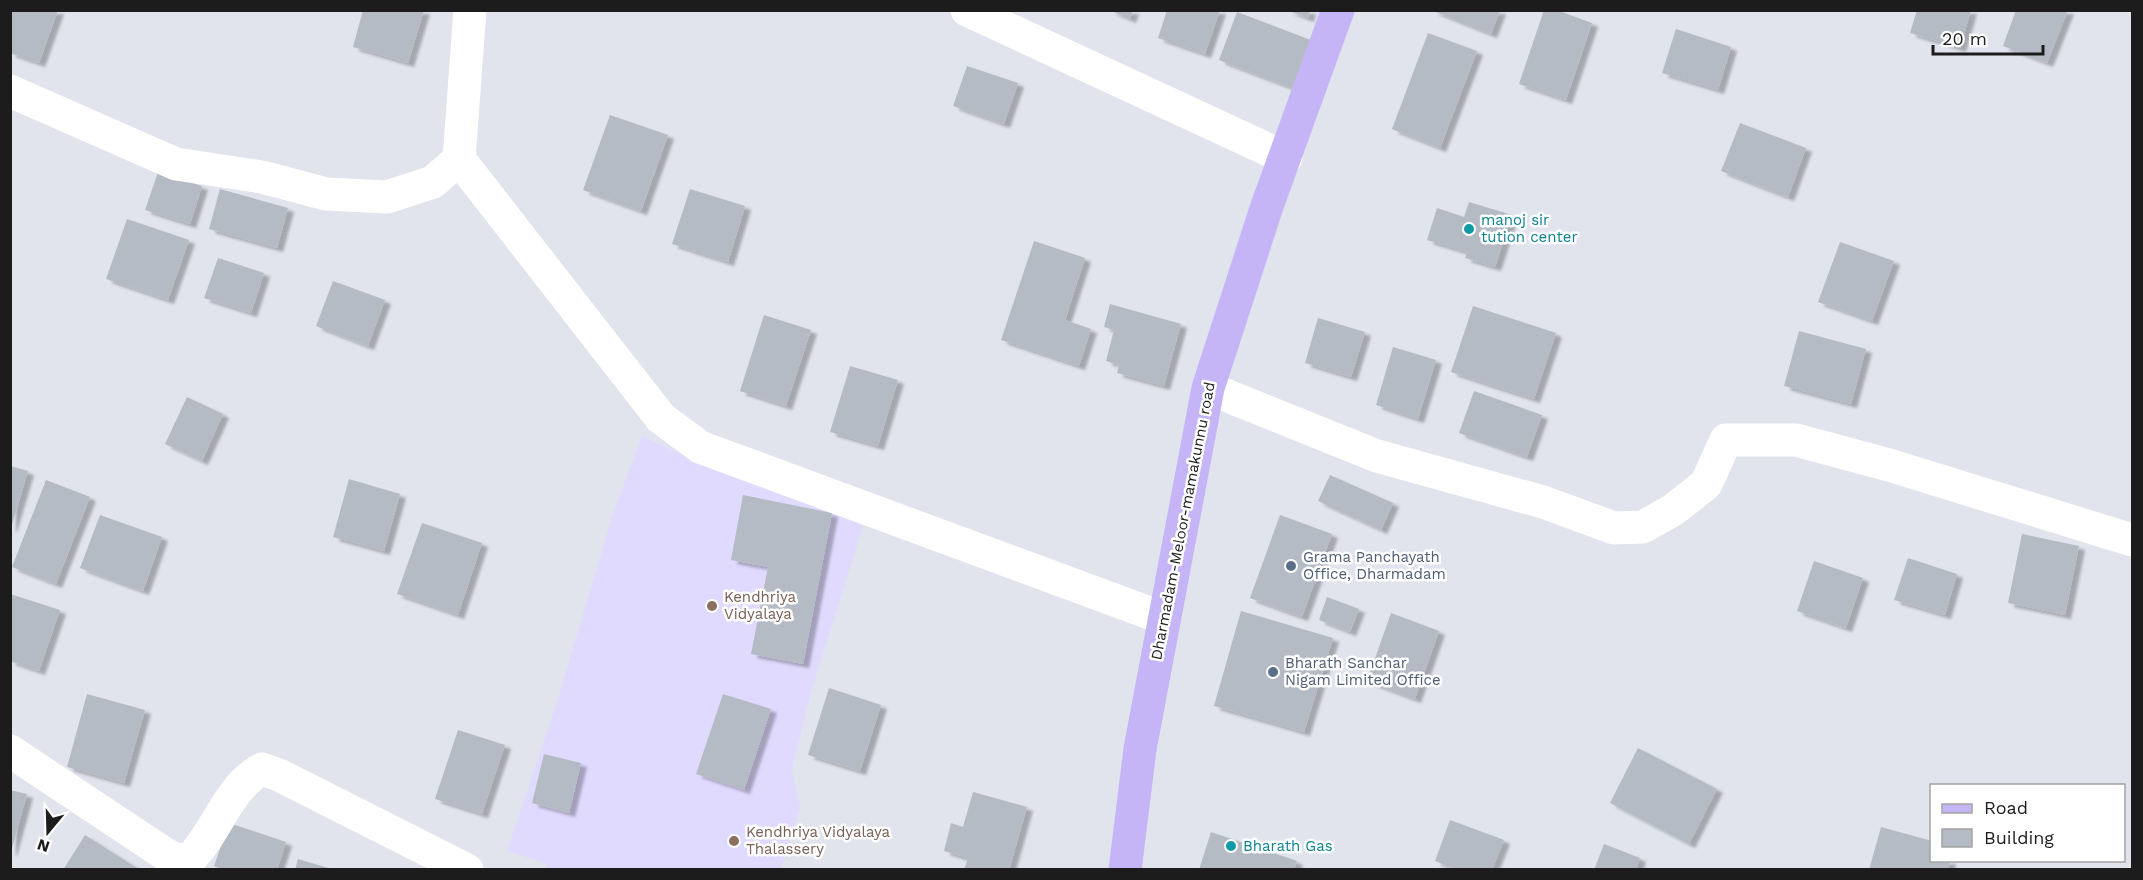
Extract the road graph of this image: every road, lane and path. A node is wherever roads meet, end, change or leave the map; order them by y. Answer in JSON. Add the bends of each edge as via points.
{"nodes":[{"id":1,"x":470,"y":10,"type":"edge"},
{"id":2,"x":967,"y":10,"type":"edge"},
{"id":3,"x":1338,"y":10,"type":"edge"},
{"id":4,"x":10,"y":91,"type":"edge"},
{"id":5,"x":1286,"y":158,"type":"junction"},
{"id":6,"x":459,"y":159,"type":"junction"},
{"id":7,"x":1208,"y":388,"type":"junction"},
{"id":8,"x":2133,"y":540,"type":"edge"},
{"id":9,"x":1163,"y":618,"type":"junction"},
{"id":10,"x":10,"y":751,"type":"edge"},
{"id":11,"x":467,"y":870,"type":"edge"},
{"id":12,"x":1125,"y":870,"type":"edge"}],
"edges":[{"from":1,"to":6,"type":"street"},
{"from":2,"to":5,"type":"street"},
{"from":3,"to":5,"type":"main road","name":"Dharmadam-Meloor-mamakunnu road"},
{"from":4,"to":6,"type":"street","via":[[176,164],[262,177],[326,194],[387,198],[433,182]]},
{"from":5,"to":7,"type":"main road","name":"Dharmadam-Meloor-mamakunnu road"},
{"from":6,"to":9,"type":"street","via":[[661,418],[700,447]]},
{"from":7,"to":8,"type":"street","via":[[1377,456],[1543,502],[1614,528],[1643,527],[1673,510],[1706,484],[1726,440],[1796,440]]},
{"from":7,"to":9,"type":"main road","name":"Dharmadam-Meloor-mamakunnu road"},
{"from":9,"to":12,"type":"main road","name":"Dharmadam-Meloor-mamakunnu road","via":[[1140,749]]},
{"from":10,"to":11,"type":"street","via":[[175,859],[189,860],[200,850],[248,777],[262,769]]}]}
